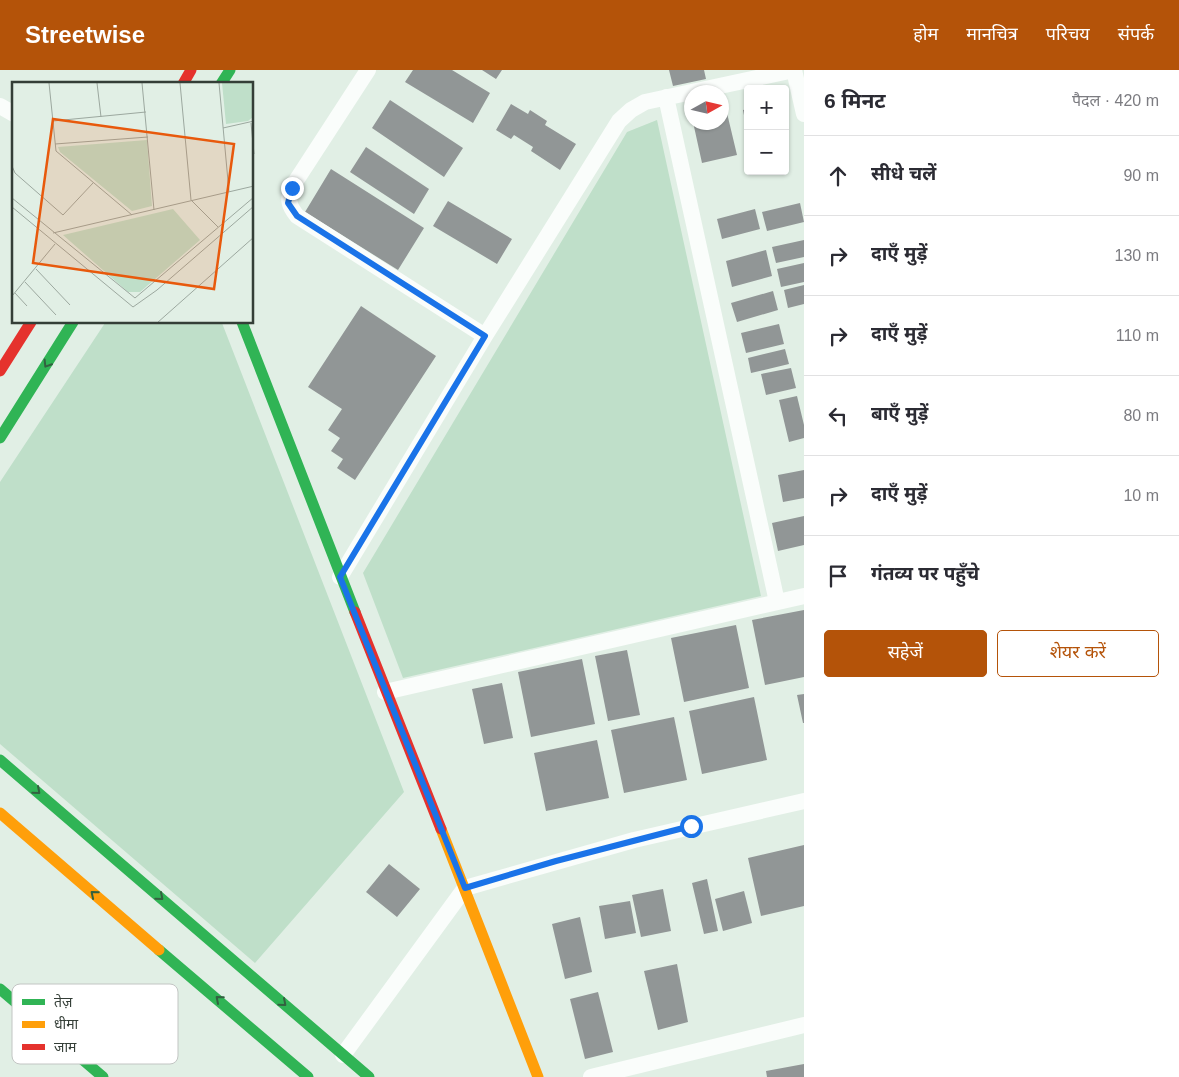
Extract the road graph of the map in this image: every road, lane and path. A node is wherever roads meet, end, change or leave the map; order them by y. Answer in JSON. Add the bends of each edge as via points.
{"nodes":[{"id":1,"x":191,"y":70,"type":"edge"},
{"id":2,"x":230,"y":70,"type":"edge"},
{"id":3,"x":368,"y":70,"type":"edge"},
{"id":4,"x":794,"y":70,"type":"edge"},
{"id":5,"x":184,"y":82,"type":"edge"},
{"id":6,"x":222,"y":82,"type":"edge"},
{"id":7,"x":666,"y":97,"type":"junction"},
{"id":8,"x":0,"y":106,"type":"edge"},
{"id":9,"x":12,"y":113,"type":"edge"},
{"id":10,"x":804,"y":114,"type":"edge"},
{"id":11,"x":30,"y":324,"type":"edge"},
{"id":12,"x":72,"y":324,"type":"edge"},
{"id":13,"x":243,"y":324,"type":"edge"},
{"id":14,"x":485,"y":336,"type":"junction"},
{"id":15,"x":0,"y":370,"type":"edge"},
{"id":16,"x":0,"y":438,"type":"edge"},
{"id":17,"x":340,"y":577,"type":"junction"},
{"id":18,"x":804,"y":596,"type":"edge"},
{"id":19,"x":777,"y":602,"type":"junction"},
{"id":20,"x":385,"y":692,"type":"junction"},
{"id":21,"x":0,"y":760,"type":"edge"},
{"id":22,"x":804,"y":801,"type":"edge"},
{"id":23,"x":0,"y":813,"type":"edge"},
{"id":24,"x":465,"y":888,"type":"junction"},
{"id":25,"x":0,"y":989,"type":"edge"},
{"id":26,"x":12,"y":999,"type":"edge"},
{"id":27,"x":804,"y":1025,"type":"edge"},
{"id":28,"x":343,"y":1054,"type":"junction"},
{"id":29,"x":88,"y":1064,"type":"edge"},
{"id":30,"x":103,"y":1077,"type":"edge"},
{"id":31,"x":308,"y":1077,"type":"edge"},
{"id":32,"x":369,"y":1077,"type":"edge"},
{"id":33,"x":538,"y":1077,"type":"edge"},
{"id":34,"x":591,"y":1077,"type":"edge"}],
"edges":[{"from":1,"to":5,"type":"street"},
{"from":2,"to":6,"type":"street"},
{"from":3,"to":14,"type":"street","via":[[292,188],[288,203],[297,216]]},
{"from":4,"to":7,"type":"street"},
{"from":4,"to":10,"type":"street"},
{"from":7,"to":14,"type":"street","via":[[646,102],[620,121]]},
{"from":7,"to":19,"type":"street"},
{"from":8,"to":9,"type":"street"},
{"from":11,"to":15,"type":"street"},
{"from":12,"to":16,"type":"street","one_way":true},
{"from":13,"to":17,"type":"street"},
{"from":14,"to":17,"type":"street"},
{"from":17,"to":20,"type":"street"},
{"from":18,"to":19,"type":"street"},
{"from":19,"to":20,"type":"street"},
{"from":20,"to":24,"type":"street"},
{"from":21,"to":28,"type":"street","one_way":true},
{"from":22,"to":24,"type":"street","via":[[634,840]]},
{"from":31,"to":23,"type":"street","one_way":true},
{"from":24,"to":28,"type":"street"},
{"from":24,"to":33,"type":"street"},
{"from":25,"to":26,"type":"street"},
{"from":27,"to":34,"type":"street"},
{"from":28,"to":32,"type":"street"},
{"from":29,"to":30,"type":"street"}]}
